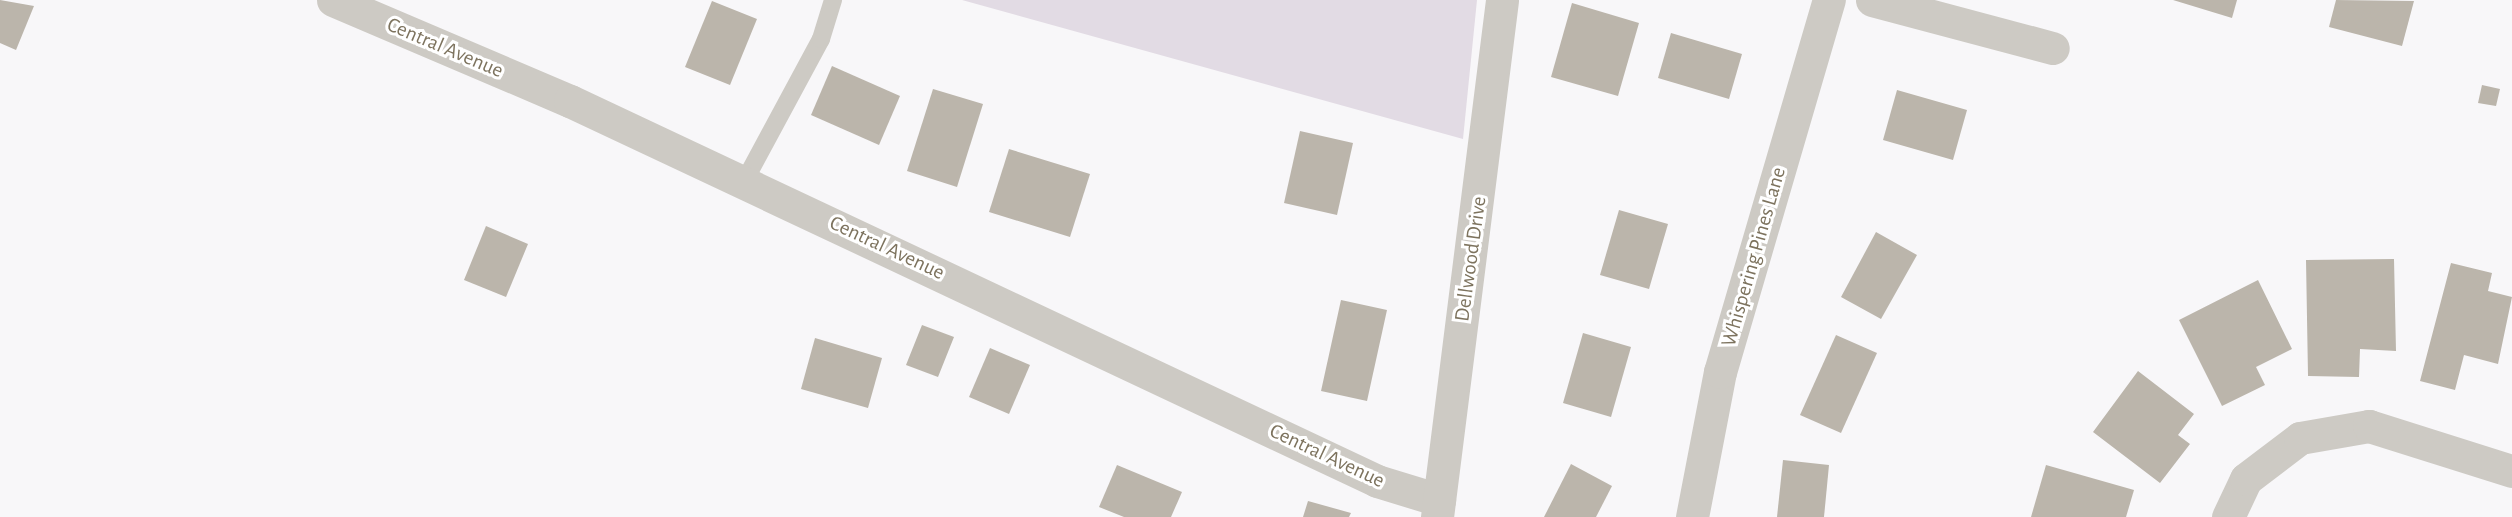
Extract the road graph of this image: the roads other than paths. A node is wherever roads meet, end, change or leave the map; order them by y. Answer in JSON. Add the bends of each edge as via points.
{"nodes":[{"id":1,"x":333,"y":0,"type":"edge"},
{"id":2,"x":832,"y":0,"type":"edge"},
{"id":3,"x":1503,"y":0,"type":"edge"},
{"id":4,"x":1829,"y":0,"type":"edge"},
{"id":5,"x":1872,"y":0,"type":"edge"},
{"id":6,"x":2053,"y":48,"type":"dead end"},
{"id":7,"x":744,"y":182,"type":"junction"},
{"id":8,"x":2512,"y":471,"type":"edge"},
{"id":9,"x":1438,"y":509,"type":"edge"},
{"id":10,"x":1692,"y":517,"type":"edge"},
{"id":11,"x":2228,"y":517,"type":"edge"}],
"edges":[{"from":1,"to":7,"type":"street","name":"Central Avenue"},
{"from":2,"to":7,"type":"lane","via":[[821,39]]},
{"from":3,"to":9,"type":"street","name":"Dellwood Drive"},
{"from":4,"to":10,"type":"street","name":"Whispering Pines Lane","via":[[1720,372]]},
{"from":5,"to":6,"type":"street"},
{"from":7,"to":9,"type":"street","name":"Central Avenue"},
{"from":8,"to":11,"type":"street","via":[[2369,426],[2300,438],[2246,479]]}]}
